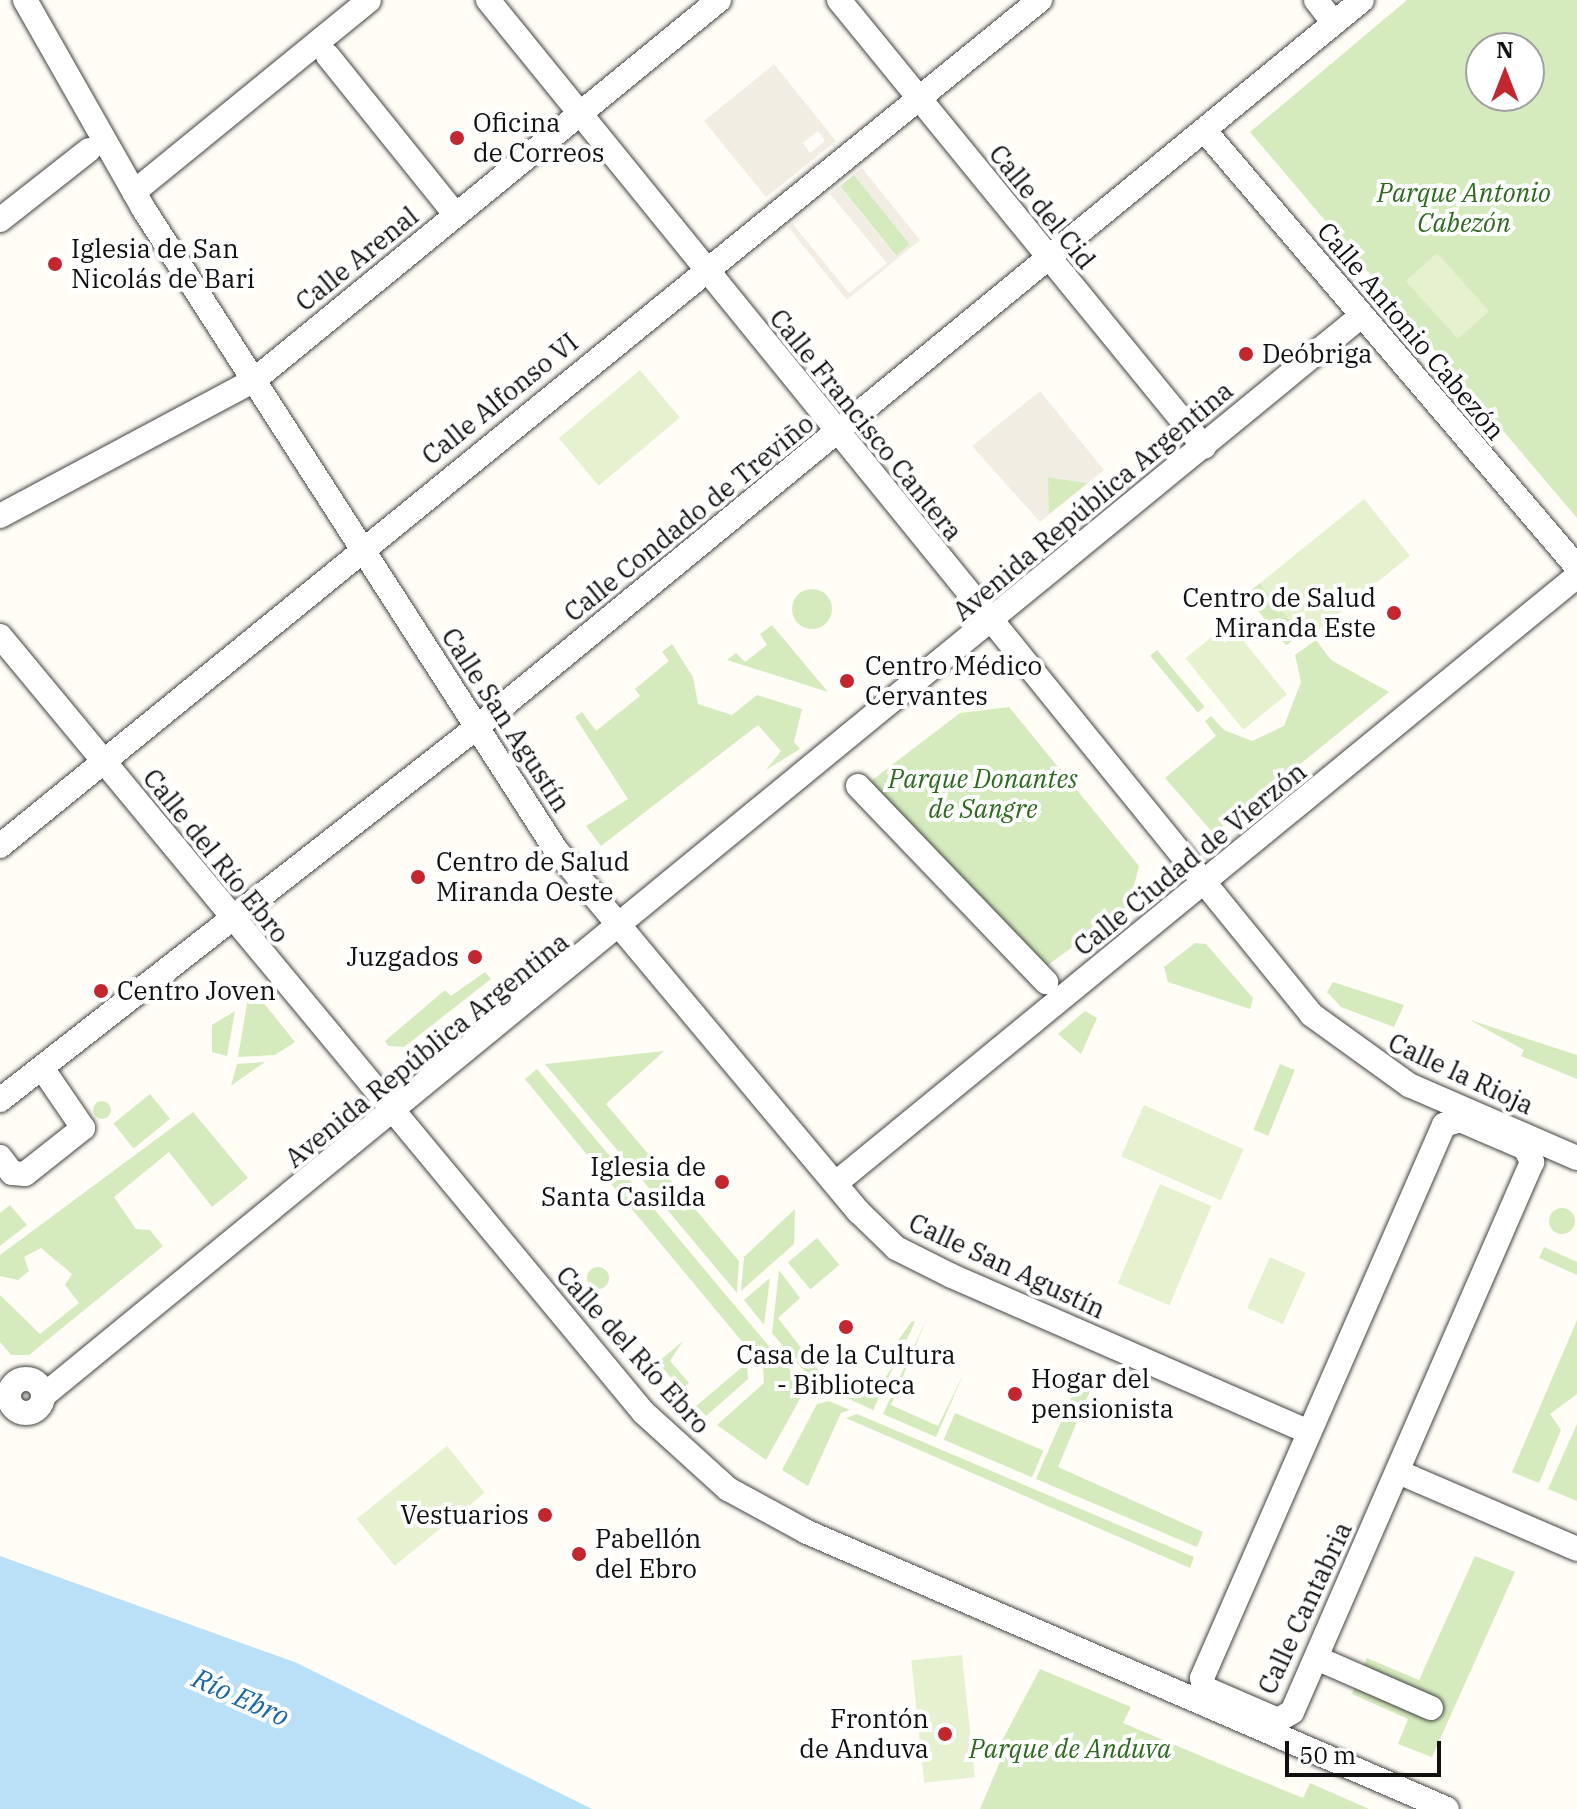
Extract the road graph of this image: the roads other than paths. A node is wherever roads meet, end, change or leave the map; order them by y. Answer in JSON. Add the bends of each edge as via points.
{"nodes":[{"id":1,"x":25,"y":0,"type":"edge"},
{"id":2,"x":369,"y":0,"type":"edge"},
{"id":3,"x":488,"y":0,"type":"edge"},
{"id":4,"x":719,"y":0,"type":"edge"},
{"id":5,"x":839,"y":0,"type":"edge"},
{"id":6,"x":1040,"y":0,"type":"edge"},
{"id":7,"x":1316,"y":0,"type":"edge"},
{"id":8,"x":1348,"y":8,"type":"edge"},
{"id":9,"x":328,"y":56,"type":"dead end"},
{"id":10,"x":918,"y":99,"type":"junction"},
{"id":11,"x":579,"y":114,"type":"junction"},
{"id":12,"x":1204,"y":130,"type":"junction"},
{"id":13,"x":89,"y":150,"type":"dead end"},
{"id":14,"x":134,"y":192,"type":"junction"},
{"id":15,"x":456,"y":215,"type":"junction"},
{"id":16,"x":1,"y":216,"type":"edge"},
{"id":17,"x":1048,"y":259,"type":"junction"},
{"id":18,"x":705,"y":267,"type":"junction"},
{"id":19,"x":1360,"y":317,"type":"junction"},
{"id":20,"x":253,"y":381,"type":"junction"},
{"id":21,"x":837,"y":435,"type":"junction"},
{"id":22,"x":1204,"y":447,"type":"junction"},
{"id":23,"x":0,"y":516,"type":"edge"},
{"id":24,"x":362,"y":550,"type":"junction"},
{"id":25,"x":1577,"y":567,"type":"edge"},
{"id":26,"x":1577,"y":576,"type":"edge"},
{"id":27,"x":988,"y":624,"type":"junction"},
{"id":28,"x":0,"y":636,"type":"edge"},
{"id":29,"x":477,"y":727,"type":"junction"},
{"id":30,"x":104,"y":762,"type":"junction"},
{"id":31,"x":858,"y":786,"type":"dead end"},
{"id":32,"x":0,"y":846,"type":"edge"},
{"id":33,"x":1205,"y":882,"type":"junction"},
{"id":34,"x":229,"y":918,"type":"junction"},
{"id":35,"x":620,"y":928,"type":"junction"},
{"id":36,"x":1046,"y":982,"type":"dead end"},
{"id":37,"x":42,"y":1068,"type":"junction"},
{"id":38,"x":0,"y":1100,"type":"edge"},
{"id":39,"x":1453,"y":1110,"type":"junction"},
{"id":40,"x":395,"y":1114,"type":"junction"},
{"id":41,"x":1547,"y":1145,"type":"junction"},
{"id":42,"x":0,"y":1157,"type":"edge"},
{"id":43,"x":1577,"y":1158,"type":"edge"},
{"id":44,"x":836,"y":1183,"type":"junction"},
{"id":45,"x":5,"y":1394,"type":"edge"},
{"id":46,"x":1303,"y":1429,"type":"junction"},
{"id":47,"x":1403,"y":1474,"type":"junction"},
{"id":48,"x":1577,"y":1549,"type":"edge"},
{"id":49,"x":1321,"y":1660,"type":"junction"},
{"id":50,"x":1186,"y":1697,"type":"junction"},
{"id":51,"x":1431,"y":1708,"type":"dead end"},
{"id":52,"x":1285,"y":1741,"type":"junction"},
{"id":53,"x":1447,"y":1809,"type":"edge"}],
"edges":[{"from":1,"to":14,"type":"street","name":"Calle San Agustín"},
{"from":2,"to":14,"type":"street"},
{"from":3,"to":11,"type":"street","name":"Calle Francisco Cantera"},
{"from":4,"to":11,"type":"street","name":"Calle Arenal"},
{"from":5,"to":10,"type":"street","name":"Calle del Cid"},
{"from":6,"to":10,"type":"street","name":"Calle Alfonso VI"},
{"from":7,"to":8,"type":"street"},
{"from":8,"to":12,"type":"street","name":"Calle Condado de Treviño"},
{"from":9,"to":15,"type":"street"},
{"from":10,"to":17,"type":"street","name":"Calle del Cid"},
{"from":10,"to":18,"type":"street","name":"Calle Alfonso VI"},
{"from":11,"to":15,"type":"street","name":"Calle Arenal"},
{"from":11,"to":18,"type":"street","name":"Calle Francisco Cantera"},
{"from":12,"to":17,"type":"street","name":"Calle Condado de Treviño"},
{"from":12,"to":19,"type":"street","name":"Calle Antonio Cabezón"},
{"from":13,"to":16,"type":"street"},
{"from":14,"to":20,"type":"street","name":"Calle San Agustín"},
{"from":15,"to":20,"type":"street","name":"Calle Arenal"},
{"from":17,"to":21,"type":"street","name":"Calle Condado de Treviño"},
{"from":17,"to":22,"type":"street","name":"Calle del Cid"},
{"from":18,"to":21,"type":"street","name":"Calle Francisco Cantera"},
{"from":18,"to":24,"type":"street","name":"Calle Alfonso VI"},
{"from":19,"to":22,"type":"street","name":"Avenida República Argentina"},
{"from":19,"to":25,"type":"street","name":"Calle Antonio Cabezón"},
{"from":20,"to":23,"type":"street","name":"Calle Arenal"},
{"from":20,"to":24,"type":"street","name":"Calle San Agustín"},
{"from":21,"to":27,"type":"street","name":"Calle Francisco Cantera"},
{"from":21,"to":29,"type":"street","name":"Calle Condado de Treviño"},
{"from":22,"to":27,"type":"street","name":"Avenida República Argentina"},
{"from":24,"to":29,"type":"street","name":"Calle San Agustín"},
{"from":24,"to":30,"type":"street","name":"Calle Alfonso VI"},
{"from":26,"to":33,"type":"street","name":"Calle Ciudad de Vierzón"},
{"from":27,"to":33,"type":"street","name":"Calle Francisco Cantera"},
{"from":27,"to":35,"type":"street","name":"Avenida República Argentina"},
{"from":28,"to":30,"type":"street","name":"Calle del Río Ebro"},
{"from":29,"to":34,"type":"street","name":"Calle Condado de Treviño"},
{"from":29,"to":35,"type":"street","name":"Calle San Agustín","via":[[556,850]]},
{"from":30,"to":32,"type":"street","name":"Calle Alfonso VI"},
{"from":30,"to":34,"type":"street","name":"Calle del Río Ebro"},
{"from":31,"to":36,"type":"street"},
{"from":33,"to":39,"type":"street","name":"Calle la Rioja","via":[[1338,1040]]},
{"from":33,"to":44,"type":"street","name":"Calle Ciudad de Vierzón"},
{"from":34,"to":37,"type":"street","name":"Calle Condado de Treviño"},
{"from":34,"to":40,"type":"street","name":"Calle del Río Ebro"},
{"from":35,"to":40,"type":"street","name":"Avenida República Argentina"},
{"from":35,"to":44,"type":"street","name":"Calle San Agustín"},
{"from":37,"to":38,"type":"street","name":"Calle Condado de Treviño"},
{"from":37,"to":42,"type":"street","via":[[83,1128],[25,1174],[12,1173]]},
{"from":39,"to":39,"type":"street","name":"Calle Cantabria","via":[[1525,1148],[1532,1162],[1292,1712],[1278,1720],[1204,1688],[1202,1678]]},
{"from":39,"to":41,"type":"street","name":"Calle la Rioja"},
{"from":39,"to":46,"type":"street"},
{"from":40,"to":45,"type":"street","name":"Avenida República Argentina","via":[[43,1396],[24,1379]]},
{"from":40,"to":50,"type":"street","name":"Calle del Río Ebro","via":[[643,1412],[728,1489],[807,1532]]},
{"from":41,"to":43,"type":"street","name":"Calle la Rioja"},
{"from":41,"to":47,"type":"street","name":"Calle Cantabria"},
{"from":44,"to":46,"type":"street","name":"Calle San Agustín","via":[[896,1248]]},
{"from":46,"to":50,"type":"street"},
{"from":47,"to":48,"type":"street"},
{"from":47,"to":49,"type":"street","name":"Calle Cantabria"},
{"from":49,"to":51,"type":"street"},
{"from":49,"to":52,"type":"street","name":"Calle Cantabria"},
{"from":50,"to":52,"type":"street","name":"Calle del Río Ebro"},
{"from":52,"to":53,"type":"street","name":"Calle del Río Ebro"}]}
